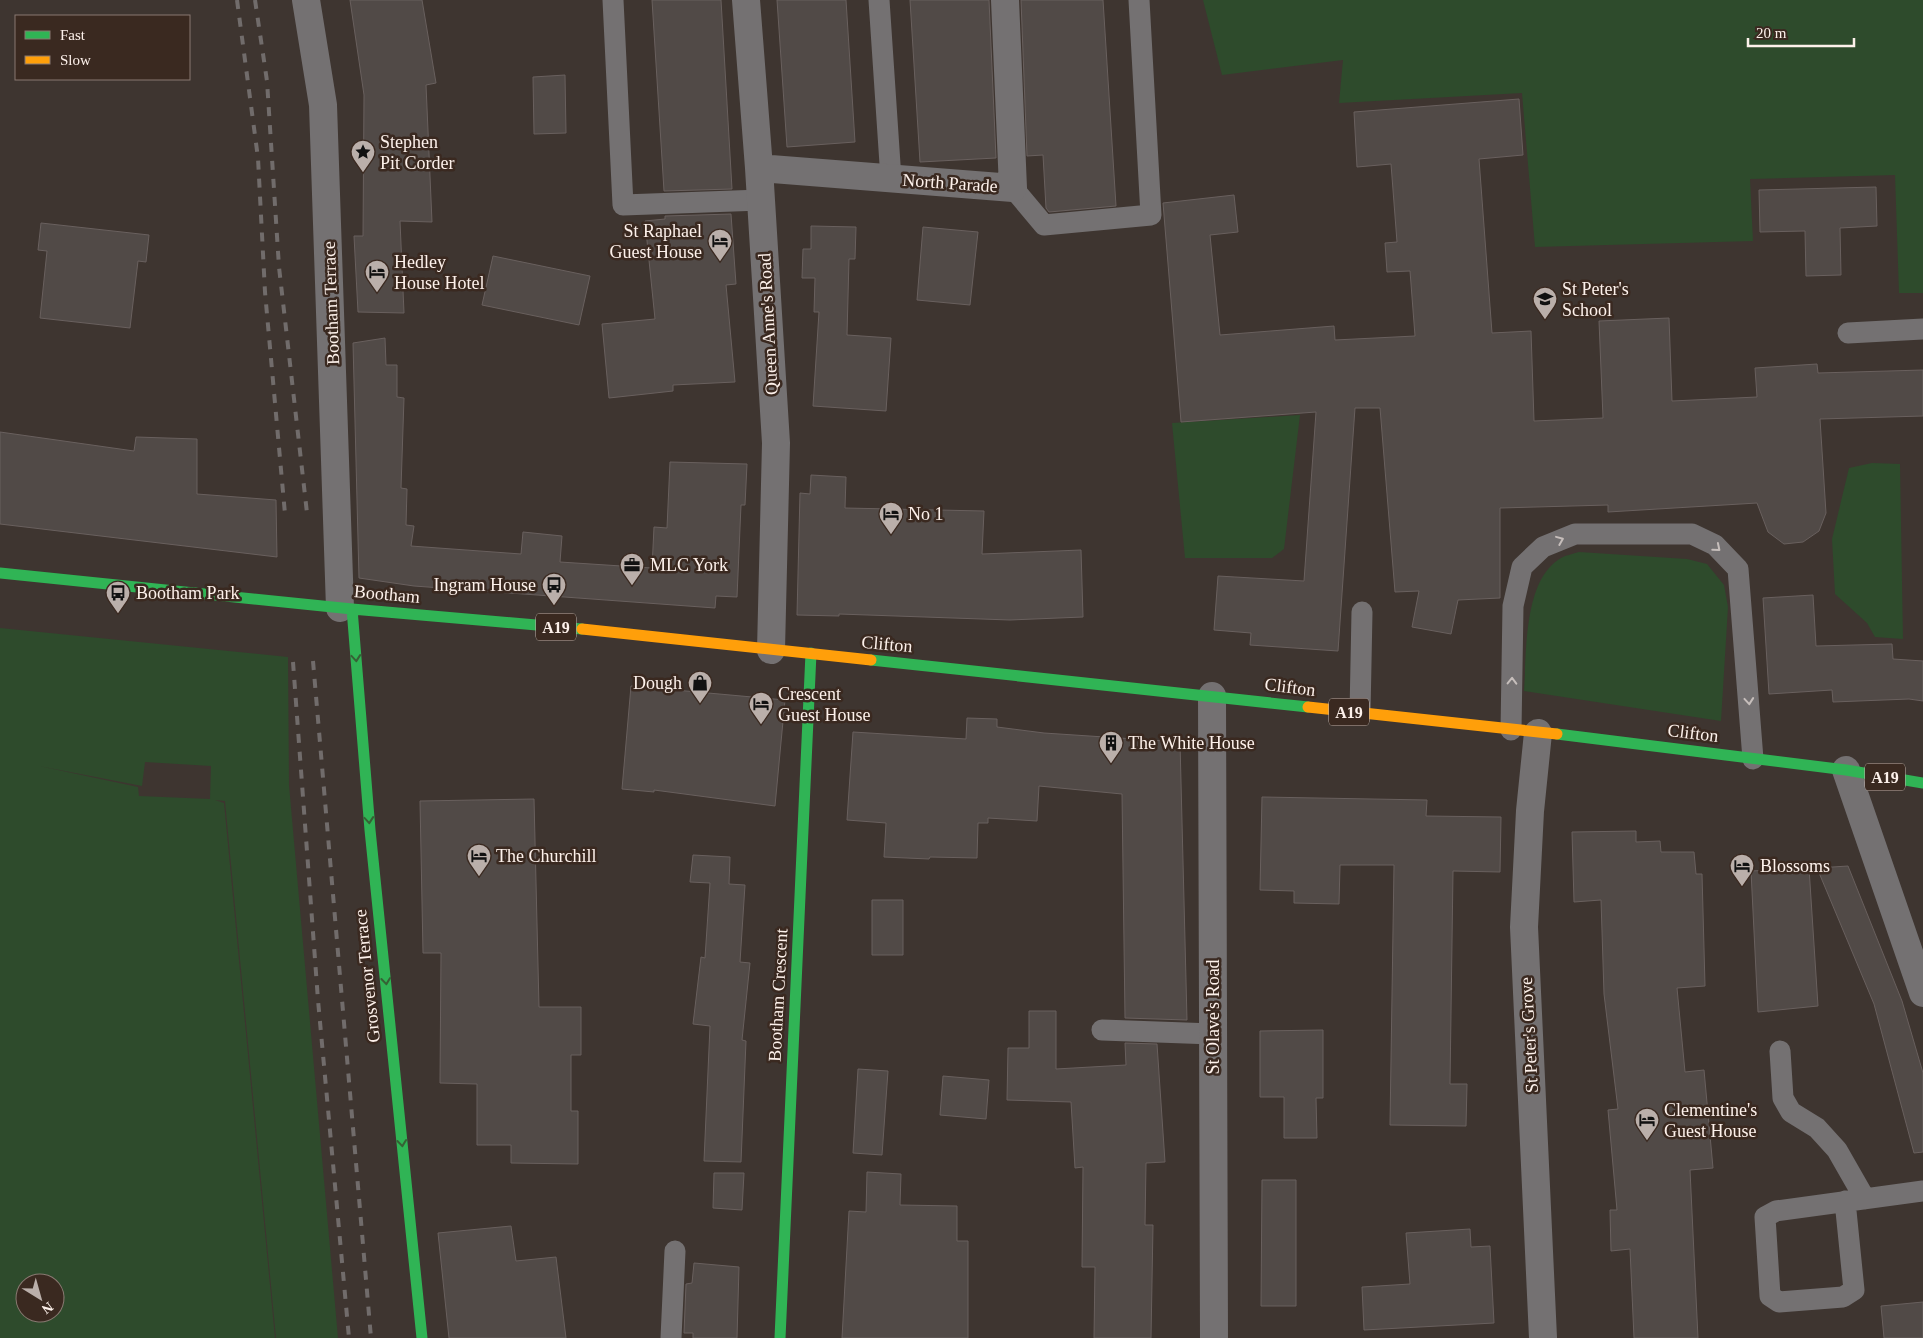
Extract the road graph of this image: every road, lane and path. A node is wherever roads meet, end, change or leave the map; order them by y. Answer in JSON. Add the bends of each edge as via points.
{"nodes":[{"id":1,"x":306,"y":0,"type":"edge"},
{"id":2,"x":613,"y":0,"type":"edge"},
{"id":3,"x":746,"y":0,"type":"edge"},
{"id":4,"x":879,"y":0,"type":"edge"},
{"id":5,"x":1004,"y":0,"type":"edge"},
{"id":6,"x":1139,"y":0,"type":"edge"},
{"id":7,"x":759,"y":168,"type":"junction"},
{"id":8,"x":891,"y":179,"type":"junction"},
{"id":9,"x":1013,"y":188,"type":"junction"},
{"id":10,"x":761,"y":200,"type":"junction"},
{"id":11,"x":1923,"y":329,"type":"edge"},
{"id":12,"x":1848,"y":333,"type":"dead end"},
{"id":13,"x":0,"y":573,"type":"edge"},
{"id":14,"x":346,"y":608,"type":"junction"},
{"id":15,"x":1362,"y":612,"type":"dead end"},
{"id":16,"x":771,"y":650,"type":"junction"},
{"id":17,"x":811,"y":653,"type":"junction"},
{"id":18,"x":1212,"y":696,"type":"junction"},
{"id":19,"x":1360,"y":713,"type":"junction"},
{"id":20,"x":1511,"y":730,"type":"junction"},
{"id":21,"x":1538,"y":733,"type":"junction"},
{"id":22,"x":1754,"y":758,"type":"junction"},
{"id":23,"x":1846,"y":770,"type":"junction"},
{"id":24,"x":1923,"y":783,"type":"edge"},
{"id":25,"x":1923,"y":993,"type":"edge"},
{"id":26,"x":1102,"y":1030,"type":"dead end"},
{"id":27,"x":1213,"y":1034,"type":"junction"},
{"id":28,"x":1780,"y":1051,"type":"dead end"},
{"id":29,"x":1923,"y":1191,"type":"edge"},
{"id":30,"x":1855,"y":1200,"type":"junction"},
{"id":31,"x":675,"y":1251,"type":"dead end"},
{"id":32,"x":422,"y":1338,"type":"edge"},
{"id":33,"x":670,"y":1338,"type":"edge"},
{"id":34,"x":780,"y":1338,"type":"edge"},
{"id":35,"x":1214,"y":1338,"type":"edge"},
{"id":36,"x":1542,"y":1338,"type":"edge"}],
"edges":[{"from":1,"to":14,"type":"street","name":"Bootham Terrace","via":[[323,105]]},
{"from":2,"to":10,"type":"lane","via":[[623,205]]},
{"from":3,"to":7,"type":"street","name":"Queen Anne's Road"},
{"from":4,"to":8,"type":"lane"},
{"from":5,"to":9,"type":"street","name":"North Parade"},
{"from":6,"to":9,"type":"lane","via":[[1151,215],[1044,225]]},
{"from":7,"to":8,"type":"street","name":"North Parade"},
{"from":7,"to":10,"type":"street","name":"Queen Anne's Road"},
{"from":8,"to":9,"type":"street","name":"North Parade"},
{"from":10,"to":16,"type":"street","name":"Queen Anne's Road","via":[[776,443]]},
{"from":11,"to":12,"type":"lane"},
{"from":13,"to":14,"type":"main road","name":"Bootham","number":"A19"},
{"from":14,"to":16,"type":"main road","name":"Bootham","number":"A19","via":[[564,627]]},
{"from":14,"to":32,"type":"main road","name":"Grosvenor Terrace","one_way":true},
{"from":15,"to":19,"type":"lane"},
{"from":16,"to":17,"type":"main road","name":"Clifton","number":"A19"},
{"from":17,"to":18,"type":"main road","name":"Clifton","number":"A19"},
{"from":17,"to":34,"type":"main road","name":"Bootham Crescent"},
{"from":18,"to":19,"type":"main road","name":"Clifton","number":"A19"},
{"from":18,"to":27,"type":"street","name":"St Olave's Road"},
{"from":19,"to":20,"type":"main road","name":"Clifton","number":"A19"},
{"from":20,"to":21,"type":"main road","name":"Clifton","number":"A19"},
{"from":20,"to":22,"type":"lane","one_way":true,"via":[[1513,606],[1522,567],[1543,547],[1575,534],[1692,534],[1715,545],[1738,569]]},
{"from":21,"to":22,"type":"main road","name":"Clifton","number":"A19"},
{"from":21,"to":36,"type":"street","name":"St Peter's Grove","via":[[1524,927]]},
{"from":22,"to":23,"type":"main road","name":"Clifton","number":"A19"},
{"from":23,"to":24,"type":"main road","name":"Clifton","number":"A19"},
{"from":23,"to":25,"type":"street"},
{"from":26,"to":27,"type":"lane"},
{"from":27,"to":35,"type":"street","name":"St Olave's Road"},
{"from":28,"to":30,"type":"lane","via":[[1783,1098],[1791,1112],[1817,1128],[1837,1150]]},
{"from":29,"to":30,"type":"lane"},
{"from":30,"to":30,"type":"lane","via":[[1854,1290],[1843,1297],[1797,1301],[1779,1302],[1770,1296],[1766,1217],[1776,1211]]},
{"from":31,"to":33,"type":"lane"}]}
